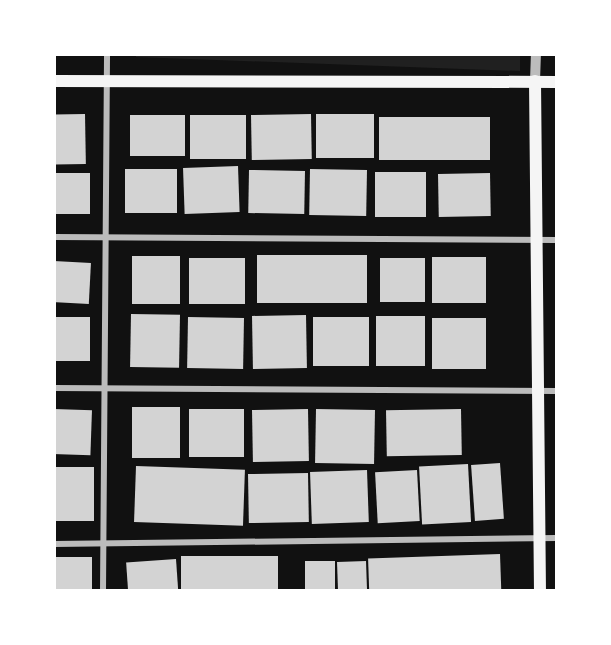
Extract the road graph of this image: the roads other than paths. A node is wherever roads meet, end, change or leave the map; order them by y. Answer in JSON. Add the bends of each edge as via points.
{"nodes":[{"id":1,"x":107,"y":54,"type":"edge"},
{"id":2,"x":536,"y":54,"type":"edge"},
{"id":3,"x":54,"y":81,"type":"edge"},
{"id":4,"x":106,"y":81,"type":"junction"},
{"id":5,"x":535,"y":81,"type":"junction"},
{"id":6,"x":557,"y":82,"type":"edge"},
{"id":7,"x":105,"y":236,"type":"junction"},
{"id":8,"x":54,"y":237,"type":"edge"},
{"id":9,"x":536,"y":240,"type":"junction"},
{"id":10,"x":557,"y":240,"type":"edge"},
{"id":11,"x":54,"y":388,"type":"edge"},
{"id":12,"x":103,"y":389,"type":"junction"},
{"id":13,"x":557,"y":391,"type":"edge"},
{"id":14,"x":537,"y":392,"type":"junction"},
{"id":15,"x":538,"y":538,"type":"junction"},
{"id":16,"x":557,"y":538,"type":"edge"},
{"id":17,"x":54,"y":544,"type":"edge"},
{"id":18,"x":104,"y":546,"type":"junction"},
{"id":19,"x":103,"y":591,"type":"edge"},
{"id":20,"x":540,"y":591,"type":"edge"}],
"edges":[{"from":1,"to":4,"type":"street"},
{"from":2,"to":5,"type":"street"},
{"from":3,"to":4,"type":"main road"},
{"from":4,"to":5,"type":"main road"},
{"from":4,"to":7,"type":"street"},
{"from":5,"to":6,"type":"main road"},
{"from":5,"to":9,"type":"main road"},
{"from":7,"to":8,"type":"street"},
{"from":7,"to":9,"type":"street"},
{"from":7,"to":12,"type":"street"},
{"from":9,"to":10,"type":"street"},
{"from":9,"to":14,"type":"main road"},
{"from":11,"to":12,"type":"street"},
{"from":12,"to":14,"type":"street"},
{"from":12,"to":18,"type":"street"},
{"from":13,"to":14,"type":"street"},
{"from":14,"to":15,"type":"main road"},
{"from":15,"to":16,"type":"street"},
{"from":15,"to":18,"type":"street"},
{"from":15,"to":20,"type":"main road"},
{"from":17,"to":18,"type":"street"},
{"from":18,"to":19,"type":"street"}]}
